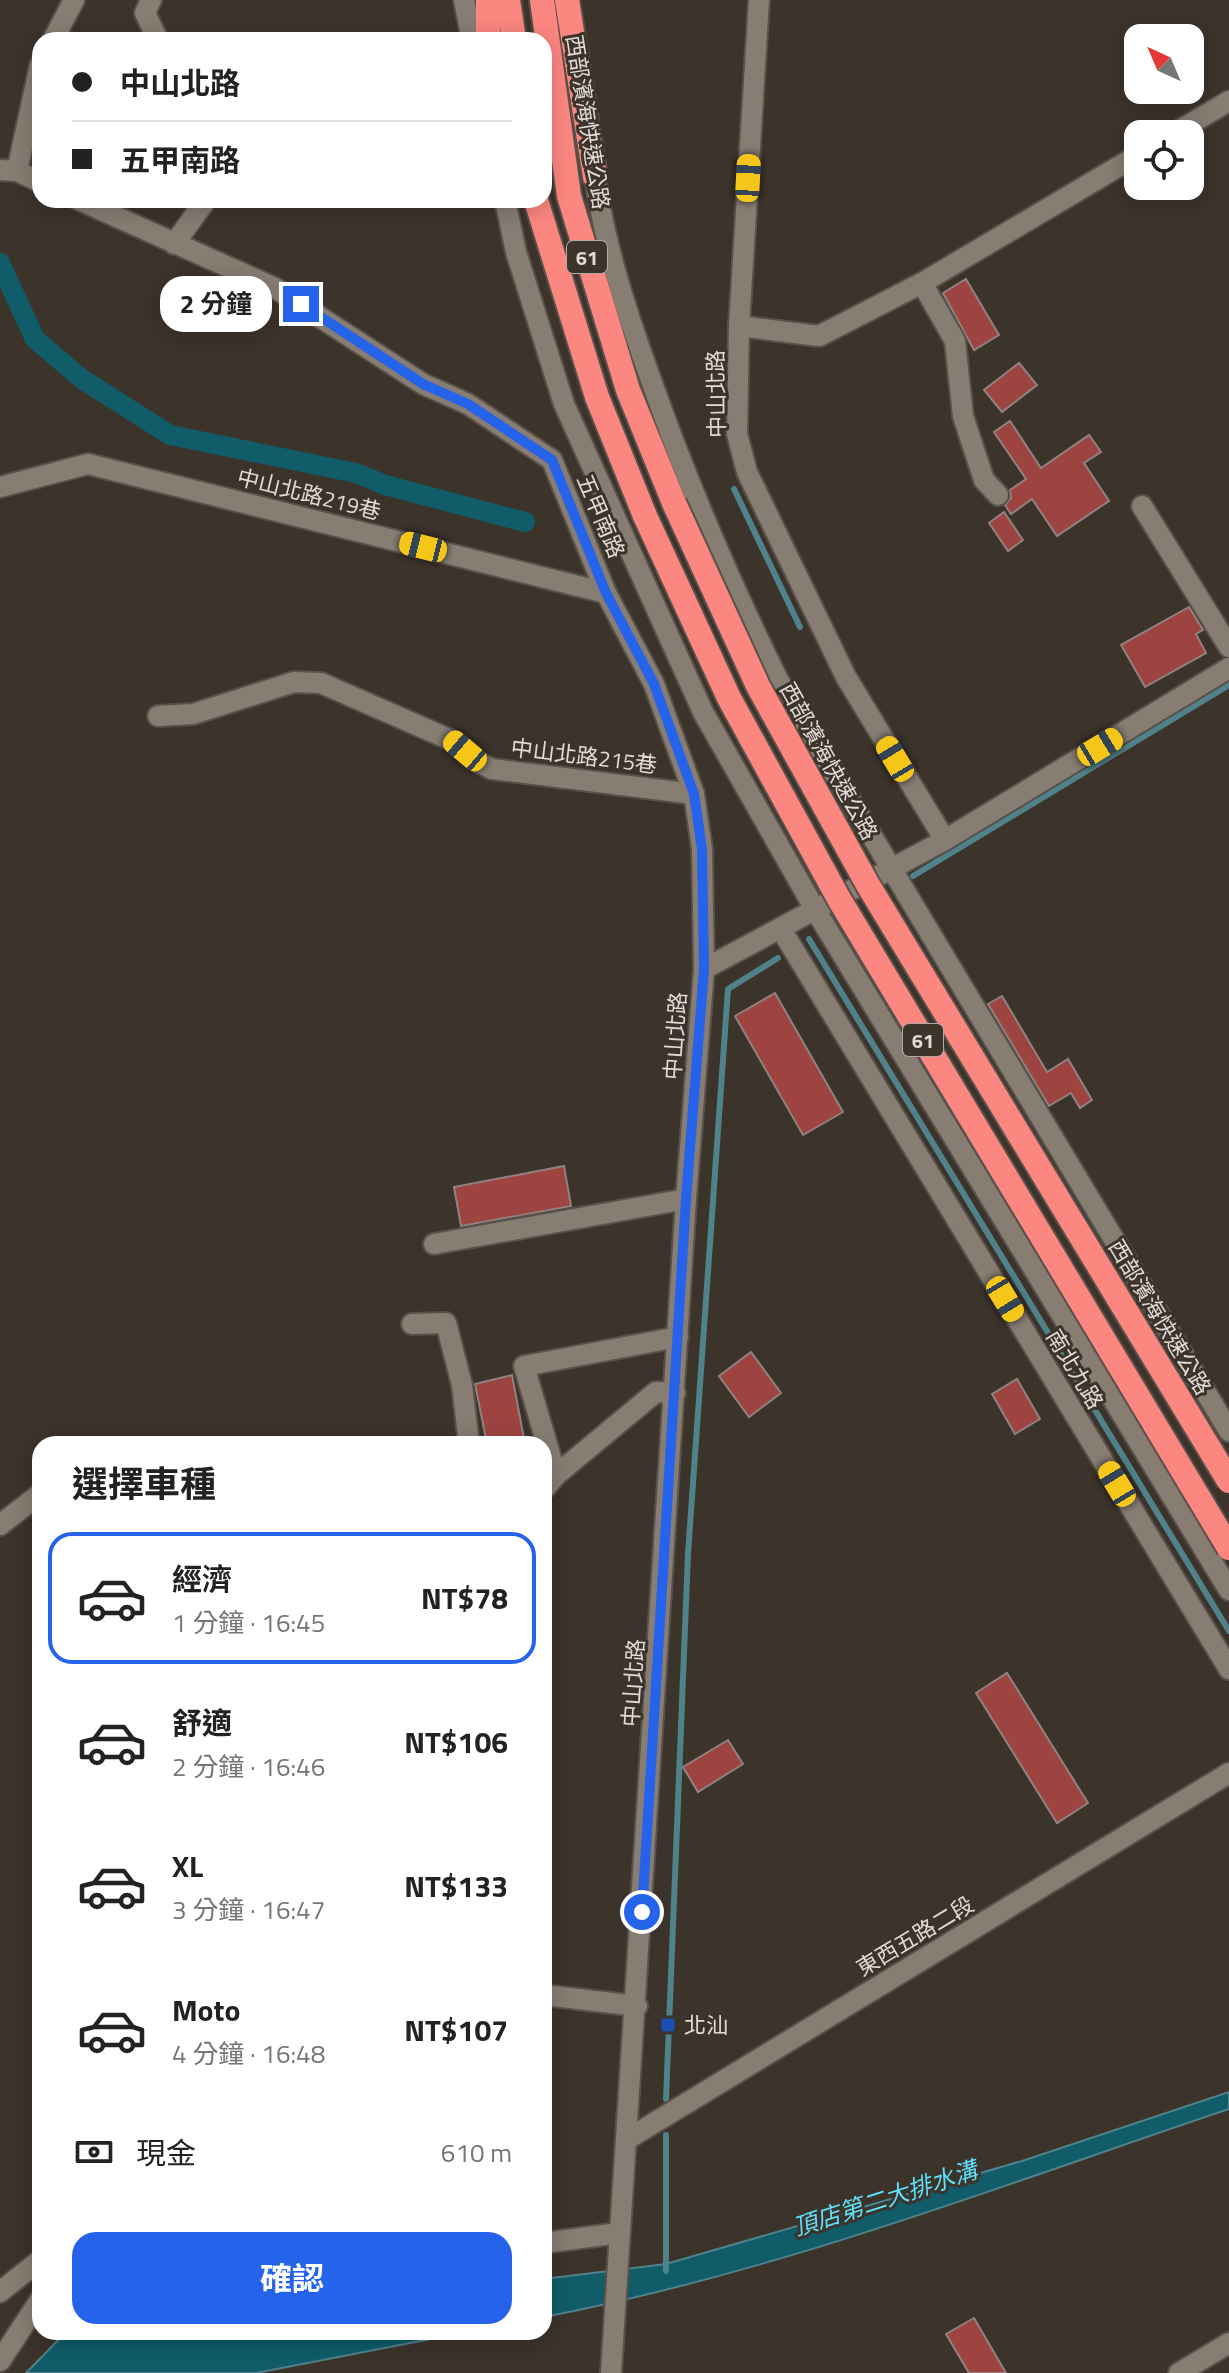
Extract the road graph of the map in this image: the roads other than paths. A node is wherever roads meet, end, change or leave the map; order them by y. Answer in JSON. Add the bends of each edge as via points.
{"nodes":[{"id":1,"x":74,"y":0,"type":"edge"},
{"id":2,"x":151,"y":0,"type":"edge"},
{"id":3,"x":464,"y":0,"type":"edge"},
{"id":4,"x":488,"y":0,"type":"edge"},
{"id":5,"x":508,"y":0,"type":"edge"},
{"id":6,"x":542,"y":0,"type":"edge"},
{"id":7,"x":567,"y":0,"type":"edge"},
{"id":8,"x":574,"y":0,"type":"edge"},
{"id":9,"x":759,"y":0,"type":"edge"},
{"id":10,"x":59,"y":32,"type":"edge"},
{"id":11,"x":154,"y":32,"type":"edge"},
{"id":12,"x":470,"y":32,"type":"edge"},
{"id":13,"x":488,"y":32,"type":"edge"},
{"id":14,"x":513,"y":32,"type":"edge"},
{"id":15,"x":546,"y":32,"type":"edge"},
{"id":16,"x":552,"y":73,"type":"edge"},
{"id":17,"x":32,"y":92,"type":"edge"},
{"id":18,"x":1229,"y":101,"type":"edge"},
{"id":19,"x":1197,"y":120,"type":"edge"},
{"id":20,"x":1124,"y":163,"type":"edge"},
{"id":21,"x":9,"y":171,"type":"edge"},
{"id":22,"x":595,"y":177,"type":"junction"},
{"id":23,"x":32,"y":179,"type":"edge"},
{"id":24,"x":96,"y":208,"type":"edge"},
{"id":25,"x":200,"y":208,"type":"edge"},
{"id":26,"x":507,"y":208,"type":"edge"},
{"id":27,"x":538,"y":208,"type":"edge"},
{"id":28,"x":174,"y":244,"type":"junction"},
{"id":29,"x":922,"y":283,"type":"junction"},
{"id":30,"x":739,"y":326,"type":"junction"},
{"id":31,"x":0,"y":487,"type":"edge"},
{"id":32,"x":998,"y":495,"type":"dead end"},
{"id":33,"x":1142,"y":506,"type":"dead end"},
{"id":34,"x":606,"y":593,"type":"junction"},
{"id":35,"x":1229,"y":647,"type":"edge"},
{"id":36,"x":1229,"y":668,"type":"edge"},
{"id":37,"x":158,"y":716,"type":"dead end"},
{"id":38,"x":694,"y":794,"type":"junction"},
{"id":39,"x":945,"y":840,"type":"junction"},
{"id":40,"x":891,"y":870,"type":"junction"},
{"id":41,"x":816,"y":911,"type":"junction"},
{"id":42,"x":781,"y":929,"type":"junction"},
{"id":43,"x":704,"y":969,"type":"junction"},
{"id":44,"x":686,"y":1199,"type":"junction"},
{"id":45,"x":434,"y":1244,"type":"dead end"},
{"id":46,"x":412,"y":1324,"type":"dead end"},
{"id":47,"x":678,"y":1337,"type":"junction"},
{"id":48,"x":675,"y":1393,"type":"junction"},
{"id":49,"x":1229,"y":1431,"type":"edge"},
{"id":50,"x":468,"y":1436,"type":"edge"},
{"id":51,"x":540,"y":1436,"type":"edge"},
{"id":52,"x":552,"y":1480,"type":"edge"},
{"id":53,"x":1229,"y":1481,"type":"edge"},
{"id":54,"x":32,"y":1500,"type":"edge"},
{"id":55,"x":0,"y":1525,"type":"edge"},
{"id":56,"x":1229,"y":1548,"type":"edge"},
{"id":57,"x":1229,"y":1590,"type":"edge"},
{"id":58,"x":1229,"y":1669,"type":"edge"},
{"id":59,"x":1229,"y":1773,"type":"edge"},
{"id":60,"x":552,"y":1996,"type":"edge"},
{"id":61,"x":637,"y":2006,"type":"junction"},
{"id":62,"x":626,"y":2140,"type":"junction"},
{"id":63,"x":619,"y":2233,"type":"junction"},
{"id":64,"x":552,"y":2242,"type":"edge"},
{"id":65,"x":32,"y":2266,"type":"edge"},
{"id":66,"x":0,"y":2292,"type":"edge"},
{"id":67,"x":32,"y":2312,"type":"edge"},
{"id":68,"x":1229,"y":2343,"type":"edge"},
{"id":69,"x":0,"y":2361,"type":"edge"},
{"id":70,"x":611,"y":2373,"type":"edge"},
{"id":71,"x":1179,"y":2373,"type":"edge"}],
"edges":[{"from":1,"to":10,"type":"street"},
{"from":2,"to":11,"type":"street","via":[[145,13]]},
{"from":3,"to":12,"type":"street"},
{"from":4,"to":13,"type":"highway"},
{"from":5,"to":14,"type":"highway"},
{"from":6,"to":15,"type":"highway","name":"西部濱海快速公路","number":"61","bridge":true},
{"from":7,"to":22,"type":"highway"},
{"from":8,"to":22,"type":"street"},
{"from":9,"to":30,"type":"street","name":"中山北路"},
{"from":16,"to":53,"type":"highway","name":"西部濱海快速公路","number":"61","bridge":true,"via":[[569,196],[628,390],[758,686],[868,885]]},
{"from":17,"to":21,"type":"street"},
{"from":18,"to":19,"type":"street"},
{"from":20,"to":29,"type":"street"},
{"from":21,"to":23,"type":"street"},
{"from":22,"to":40,"type":"street","via":[[615,279],[723,566],[777,678]]},
{"from":24,"to":28,"type":"street","name":"五甲南路"},
{"from":25,"to":28,"type":"street"},
{"from":26,"to":41,"type":"street","via":[[564,404],[703,712]]},
{"from":27,"to":56,"type":"highway","number":"61","bridge":true,"via":[[597,397],[729,698],[839,899]]},
{"from":28,"to":34,"type":"street","name":"五甲南路","via":[[275,288],[552,460]]},
{"from":29,"to":30,"type":"street","via":[[819,336]]},
{"from":29,"to":32,"type":"street","via":[[955,341],[963,416],[984,480]]},
{"from":30,"to":39,"type":"street","name":"中山北路","via":[[737,434],[747,472],[846,677]]},
{"from":31,"to":34,"type":"street","name":"中山北路219巷","via":[[88,464]]},
{"from":33,"to":35,"type":"street"},
{"from":34,"to":38,"type":"street","name":"五甲南路","via":[[654,684]]},
{"from":36,"to":39,"type":"street"},
{"from":37,"to":38,"type":"street","name":"中山北路215巷","via":[[193,714],[294,682],[321,683],[451,740],[492,769]]},
{"from":38,"to":43,"type":"street","name":"五甲南路","via":[[702,849]]},
{"from":39,"to":40,"type":"street","name":"中山北路"},
{"from":40,"to":41,"type":"street","name":"中山北路"},
{"from":40,"to":49,"type":"street"},
{"from":41,"to":42,"type":"street","name":"中山北路"},
{"from":41,"to":57,"type":"street"},
{"from":42,"to":43,"type":"street","name":"中山北路"},
{"from":42,"to":58,"type":"street","name":"南北九路"},
{"from":43,"to":44,"type":"street","name":"中山北路"},
{"from":44,"to":45,"type":"street"},
{"from":44,"to":47,"type":"street","name":"中山北路"},
{"from":46,"to":50,"type":"street","via":[[446,1323]]},
{"from":47,"to":48,"type":"street","name":"中山北路"},
{"from":47,"to":51,"type":"street","via":[[524,1366]]},
{"from":48,"to":52,"type":"street","via":[[656,1392]]},
{"from":48,"to":61,"type":"street","name":"中山北路"},
{"from":54,"to":55,"type":"street"},
{"from":59,"to":62,"type":"street","name":"東西五路二段"},
{"from":60,"to":61,"type":"street"},
{"from":61,"to":62,"type":"street","name":"中山北路"},
{"from":62,"to":63,"type":"street","name":"中山北路"},
{"from":63,"to":64,"type":"street"},
{"from":63,"to":70,"type":"street","name":"中山北路"},
{"from":65,"to":66,"type":"street"},
{"from":67,"to":69,"type":"street"},
{"from":68,"to":71,"type":"street"}]}
